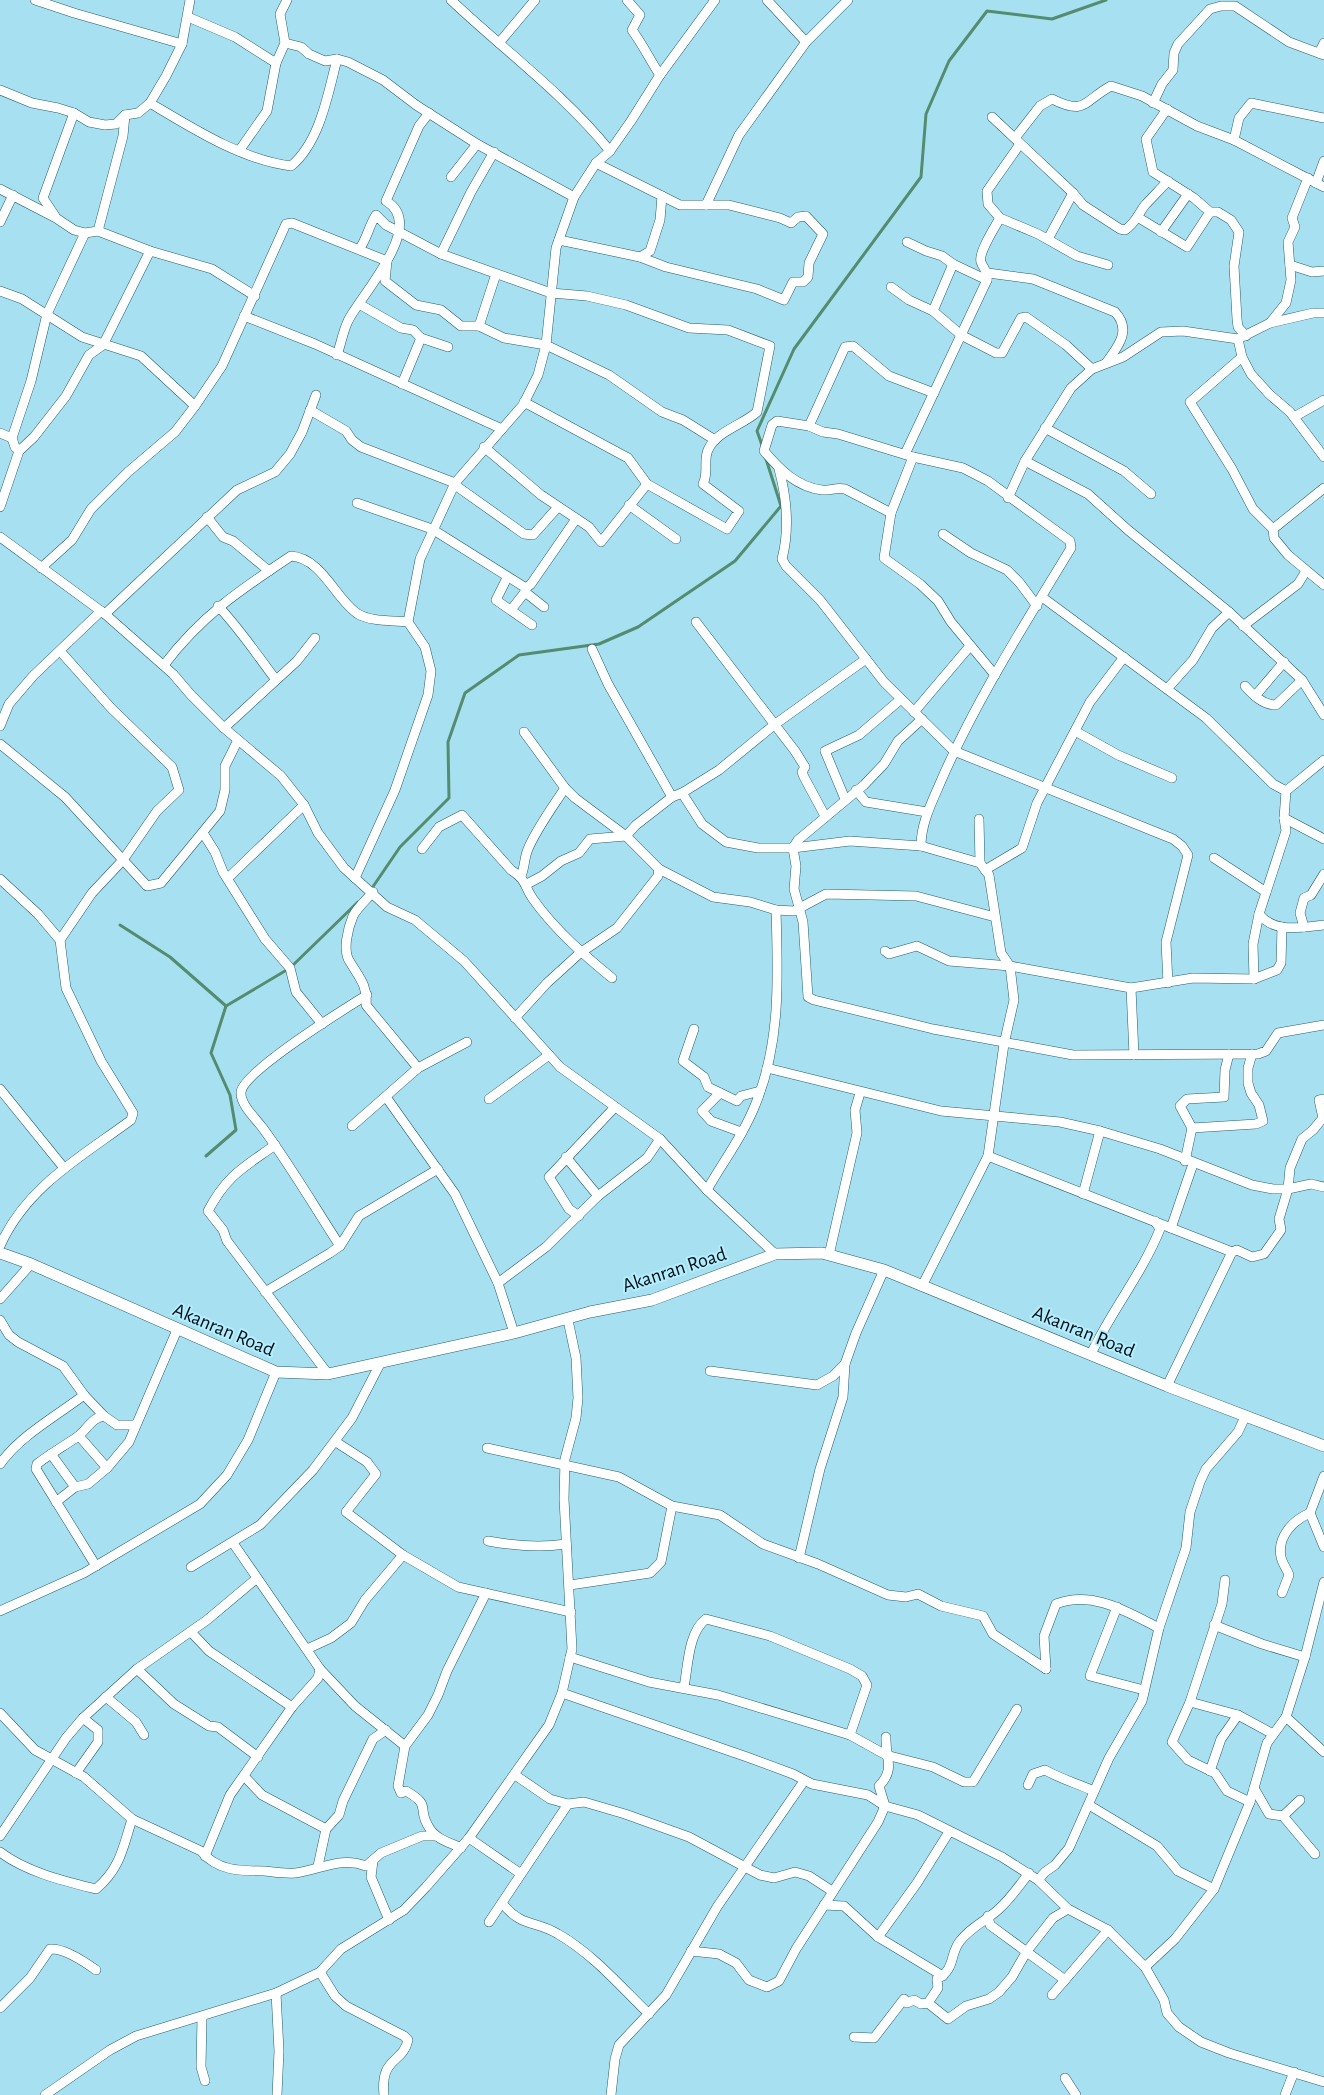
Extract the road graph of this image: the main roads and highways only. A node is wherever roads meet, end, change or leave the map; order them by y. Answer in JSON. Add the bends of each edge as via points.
{"nodes":[{"id":1,"x":0,"y":1253,"type":"edge"},
{"id":2,"x":1324,"y":1446,"type":"edge"}],
"edges":[{"from":1,"to":2,"type":"main road","name":"Akanran Road","via":[[276,1372],[328,1374],[652,1300],[775,1254],[829,1255],[884,1270],[1167,1386]]}]}
